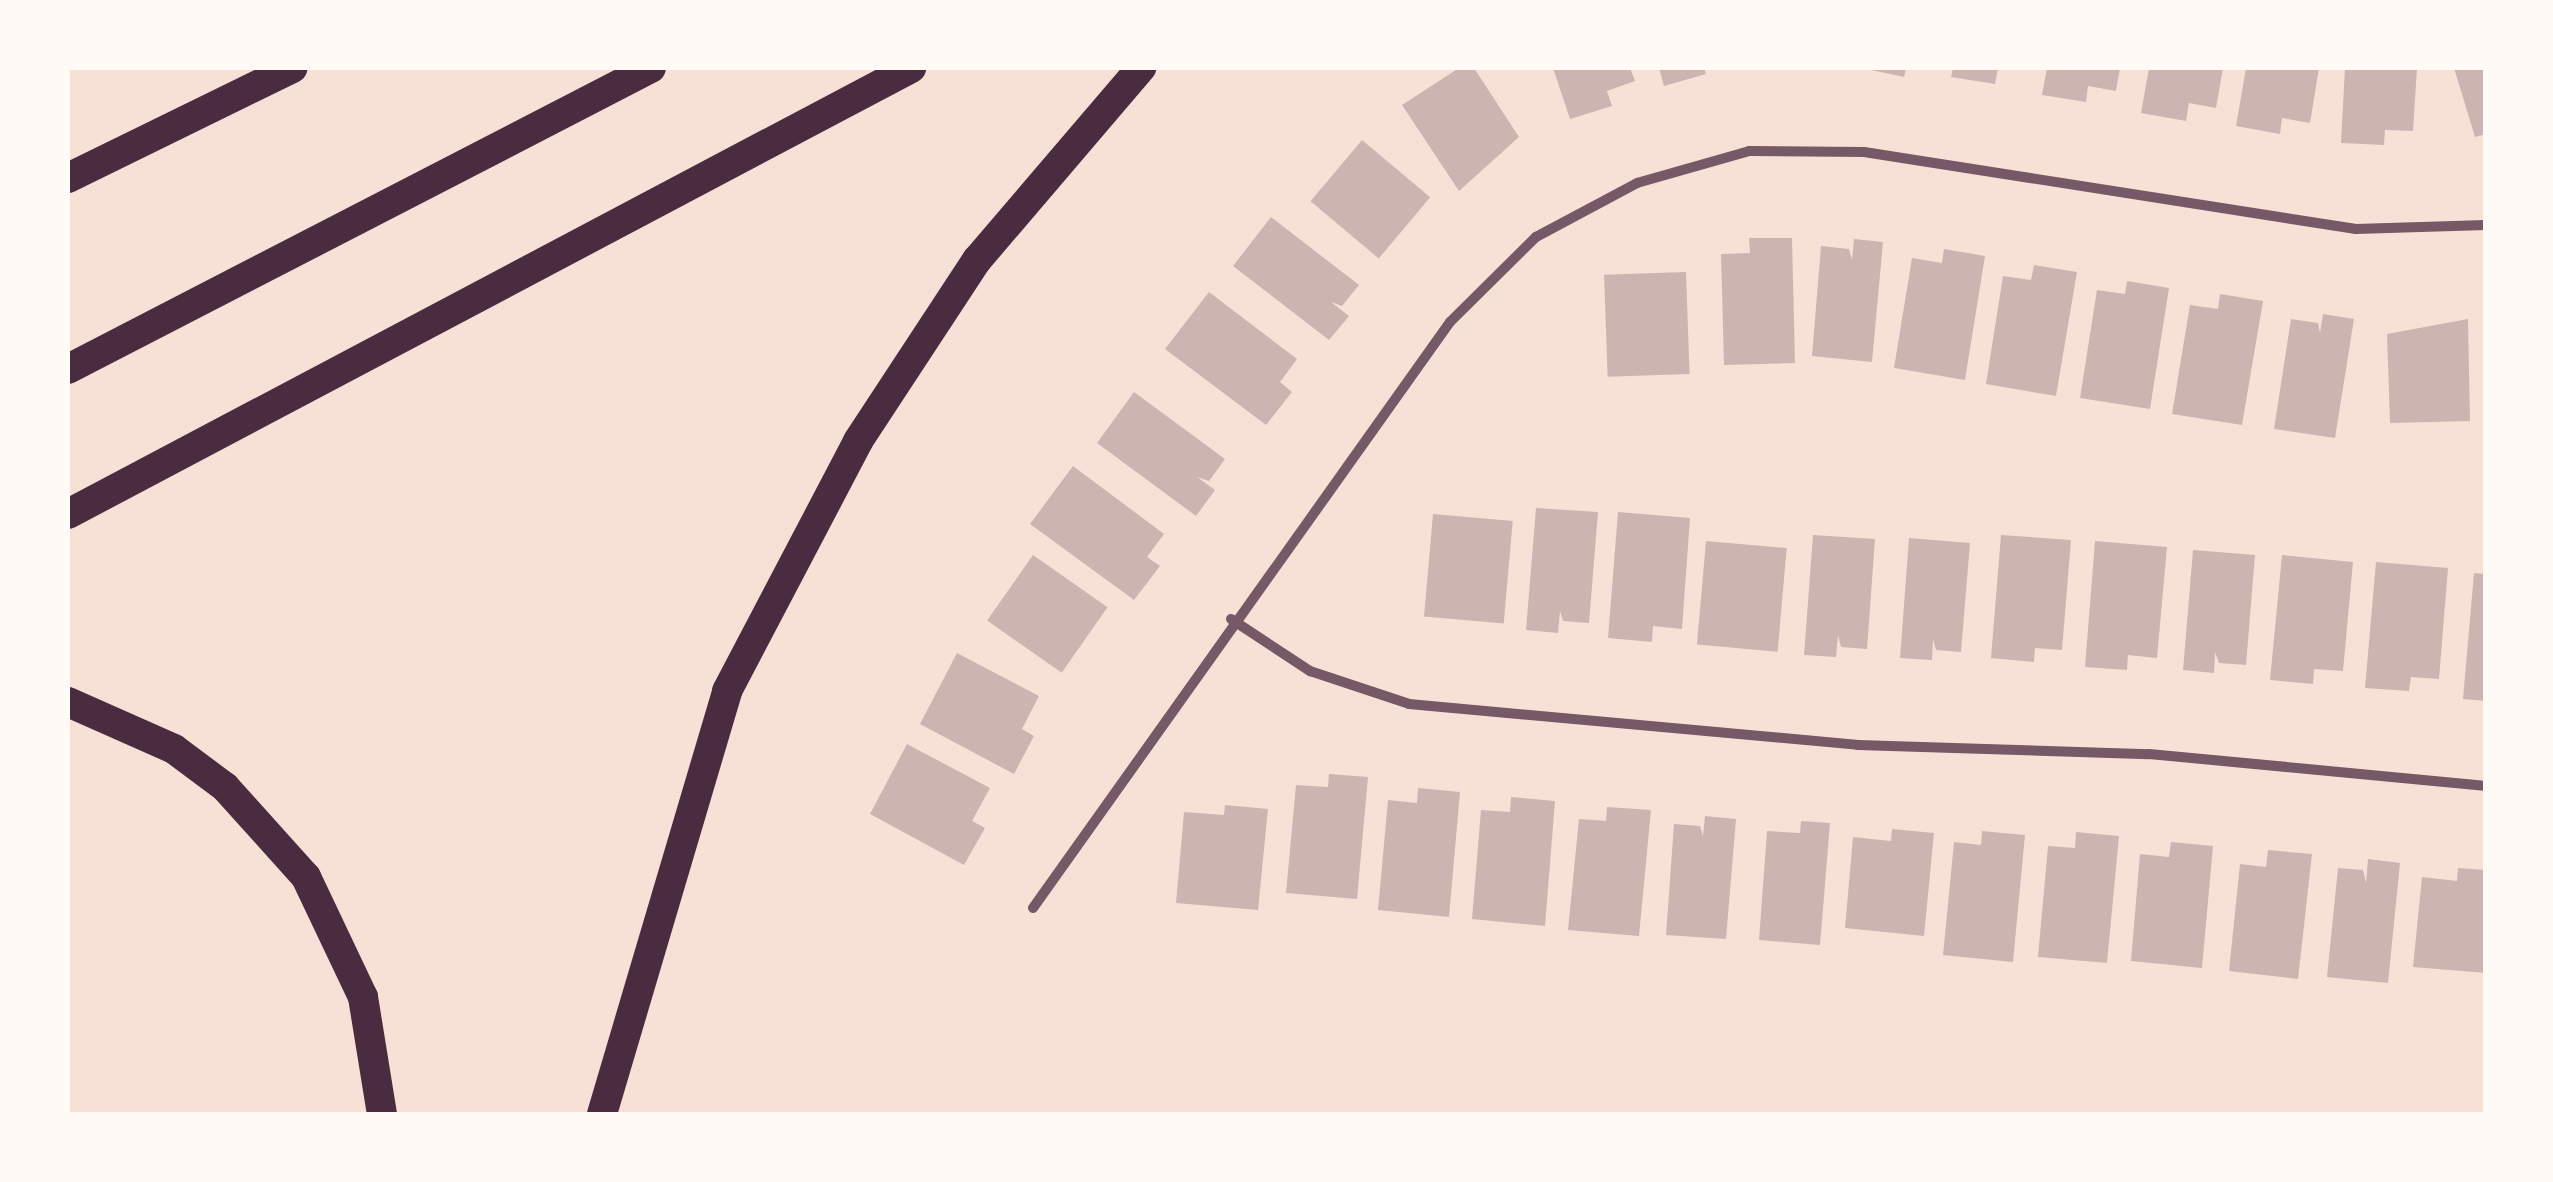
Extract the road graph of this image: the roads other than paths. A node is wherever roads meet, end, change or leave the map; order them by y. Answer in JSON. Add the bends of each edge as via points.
{"nodes":[{"id":1,"x":293,"y":68,"type":"edge"},
{"id":2,"x":652,"y":68,"type":"edge"},
{"id":3,"x":911,"y":68,"type":"edge"},
{"id":4,"x":1142,"y":68,"type":"edge"},
{"id":5,"x":68,"y":178,"type":"edge"},
{"id":6,"x":2486,"y":226,"type":"edge"},
{"id":7,"x":68,"y":369,"type":"edge"},
{"id":8,"x":68,"y":514,"type":"edge"},
{"id":9,"x":1231,"y":619,"type":"junction"},
{"id":10,"x":68,"y":702,"type":"edge"},
{"id":11,"x":2486,"y":786,"type":"edge"},
{"id":12,"x":1033,"y":908,"type":"dead end"},
{"id":13,"x":382,"y":1114,"type":"edge"},
{"id":14,"x":602,"y":1114,"type":"edge"}],
"edges":[{"from":1,"to":5,"type":"highway"},
{"from":2,"to":7,"type":"highway"},
{"from":3,"to":8,"type":"highway"},
{"from":4,"to":14,"type":"highway","via":[[977,260],[858,441],[727,692]]},
{"from":6,"to":9,"type":"street","via":[[2356,228],[1864,152],[1749,151],[1637,183],[1536,237],[1450,322]]},
{"from":9,"to":11,"type":"street","via":[[1310,671],[1409,704],[1858,745],[2149,754]]},
{"from":9,"to":12,"type":"street"},
{"from":10,"to":13,"type":"highway","via":[[174,749],[225,787],[306,876],[363,998]]}]}
